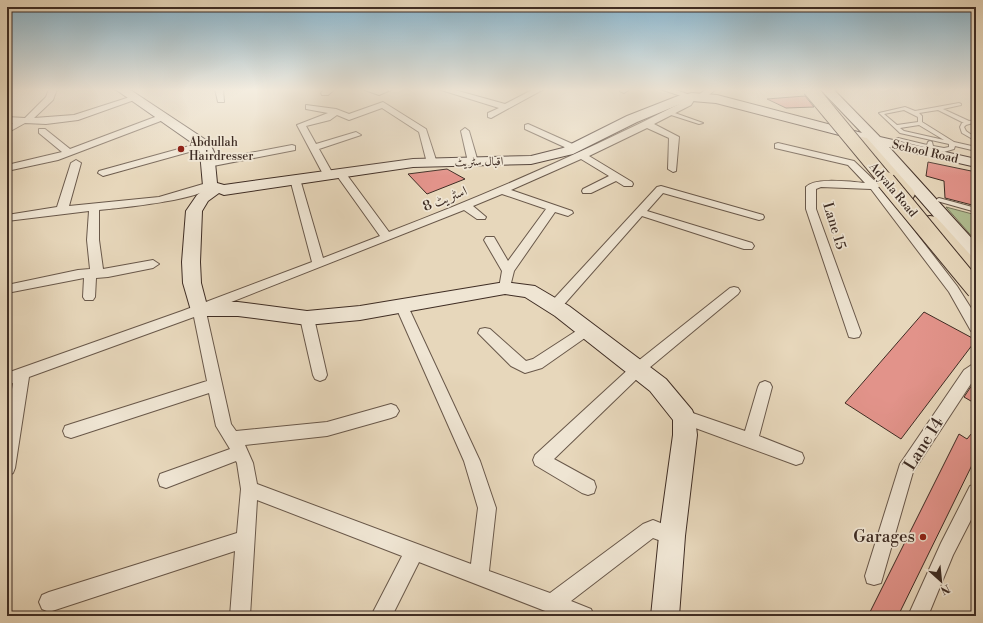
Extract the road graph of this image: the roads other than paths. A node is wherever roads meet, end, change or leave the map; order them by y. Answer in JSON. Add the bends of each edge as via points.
{"nodes":[{"id":1,"x":74,"y":118,"type":"edge"},
{"id":2,"x":160,"y":118,"type":"edge"},
{"id":3,"x":165,"y":118,"type":"edge"},
{"id":4,"x":326,"y":118,"type":"edge"},
{"id":5,"x":404,"y":118,"type":"edge"},
{"id":6,"x":634,"y":118,"type":"edge"},
{"id":7,"x":659,"y":118,"type":"edge"},
{"id":8,"x":686,"y":118,"type":"edge"},
{"id":9,"x":787,"y":118,"type":"edge"},
{"id":10,"x":827,"y":118,"type":"edge"},
{"id":11,"x":834,"y":118,"type":"edge"},
{"id":12,"x":843,"y":118,"type":"edge"},
{"id":13,"x":853,"y":118,"type":"edge"},
{"id":14,"x":886,"y":118,"type":"edge"},
{"id":15,"x":920,"y":118,"type":"edge"},
{"id":16,"x":960,"y":118,"type":"edge"},
{"id":17,"x":7,"y":120,"type":"edge"},
{"id":18,"x":25,"y":120,"type":"junction"},
{"id":19,"x":976,"y":121,"type":"edge"},
{"id":20,"x":968,"y":122,"type":"junction"},
{"id":21,"x":701,"y":123,"type":"dead end"},
{"id":22,"x":920,"y":123,"type":"junction"},
{"id":23,"x":646,"y":124,"type":"junction"},
{"id":24,"x":528,"y":126,"type":"dead end"},
{"id":25,"x":896,"y":127,"type":"junction"},
{"id":26,"x":7,"y":130,"type":"edge"},
{"id":27,"x":42,"y":131,"type":"dead end"},
{"id":28,"x":465,"y":131,"type":"dead end"},
{"id":29,"x":838,"y":132,"type":"junction"},
{"id":30,"x":356,"y":135,"type":"dead end"},
{"id":31,"x":930,"y":138,"type":"junction"},
{"id":32,"x":898,"y":139,"type":"dead end"},
{"id":33,"x":874,"y":140,"type":"junction"},
{"id":34,"x":976,"y":140,"type":"edge"},
{"id":35,"x":952,"y":143,"type":"junction"},
{"id":36,"x":204,"y":145,"type":"junction"},
{"id":37,"x":778,"y":146,"type":"dead end"},
{"id":38,"x":930,"y":147,"type":"junction"},
{"id":39,"x":292,"y":148,"type":"dead end"},
{"id":40,"x":313,"y":148,"type":"junction"},
{"id":41,"x":914,"y":149,"type":"junction"},
{"id":42,"x":976,"y":149,"type":"edge"},
{"id":43,"x":578,"y":152,"type":"junction"},
{"id":44,"x":69,"y":153,"type":"junction"},
{"id":45,"x":473,"y":162,"type":"junction"},
{"id":46,"x":892,"y":162,"type":"junction"},
{"id":47,"x":432,"y":163,"type":"junction"},
{"id":48,"x":76,"y":164,"type":"dead end"},
{"id":49,"x":208,"y":164,"type":"junction"},
{"id":50,"x":976,"y":164,"type":"edge"},
{"id":51,"x":7,"y":168,"type":"edge"},
{"id":52,"x":673,"y":169,"type":"dead end"},
{"id":53,"x":103,"y":173,"type":"dead end"},
{"id":54,"x":334,"y":174,"type":"junction"},
{"id":55,"x":615,"y":176,"type":"junction"},
{"id":56,"x":295,"y":179,"type":"junction"},
{"id":57,"x":628,"y":184,"type":"dead end"},
{"id":58,"x":874,"y":186,"type":"junction"},
{"id":59,"x":212,"y":187,"type":"junction"},
{"id":60,"x":502,"y":191,"type":"junction"},
{"id":61,"x":587,"y":191,"type":"dead end"},
{"id":62,"x":939,"y":200,"type":"dead end"},
{"id":63,"x":466,"y":206,"type":"junction"},
{"id":64,"x":94,"y":208,"type":"junction"},
{"id":65,"x":552,"y":208,"type":"junction"},
{"id":66,"x":62,"y":210,"type":"junction"},
{"id":67,"x":976,"y":210,"type":"edge"},
{"id":68,"x":640,"y":212,"type":"junction"},
{"id":69,"x":568,"y":213,"type":"dead end"},
{"id":70,"x":481,"y":217,"type":"dead end"},
{"id":71,"x":759,"y":217,"type":"dead end"},
{"id":72,"x":7,"y":218,"type":"edge"},
{"id":73,"x":387,"y":237,"type":"junction"},
{"id":74,"x":490,"y":240,"type":"dead end"},
{"id":75,"x":748,"y":246,"type":"dead end"},
{"id":76,"x":976,"y":254,"type":"edge"},
{"id":77,"x":152,"y":264,"type":"dead end"},
{"id":78,"x":319,"y":264,"type":"junction"},
{"id":79,"x":94,"y":273,"type":"junction"},
{"id":80,"x":976,"y":273,"type":"edge"},
{"id":81,"x":506,"y":279,"type":"junction"},
{"id":82,"x":7,"y":289,"type":"edge"},
{"id":83,"x":976,"y":290,"type":"edge"},
{"id":84,"x":734,"y":291,"type":"dead end"},
{"id":85,"x":976,"y":296,"type":"edge"},
{"id":86,"x":90,"y":297,"type":"dead end"},
{"id":87,"x":401,"y":305,"type":"junction"},
{"id":88,"x":555,"y":306,"type":"junction"},
{"id":89,"x":199,"y":309,"type":"junction"},
{"id":90,"x":307,"y":318,"type":"junction"},
{"id":91,"x":976,"y":327,"type":"edge"},
{"id":92,"x":586,"y":329,"type":"junction"},
{"id":93,"x":485,"y":333,"type":"dead end"},
{"id":94,"x":854,"y":333,"type":"dead end"},
{"id":95,"x":976,"y":368,"type":"edge"},
{"id":96,"x":638,"y":369,"type":"junction"},
{"id":97,"x":22,"y":374,"type":"junction"},
{"id":98,"x":320,"y":375,"type":"dead end"},
{"id":99,"x":7,"y":379,"type":"edge"},
{"id":100,"x":214,"y":385,"type":"junction"},
{"id":101,"x":765,"y":387,"type":"dead end"},
{"id":102,"x":391,"y":411,"type":"dead end"},
{"id":103,"x":684,"y":417,"type":"junction"},
{"id":104,"x":71,"y":431,"type":"dead end"},
{"id":105,"x":750,"y":440,"type":"junction"},
{"id":106,"x":237,"y":446,"type":"junction"},
{"id":107,"x":796,"y":458,"type":"dead end"},
{"id":108,"x":7,"y":468,"type":"edge"},
{"id":109,"x":166,"y":480,"type":"dead end"},
{"id":110,"x":588,"y":487,"type":"dead end"},
{"id":111,"x":249,"y":489,"type":"junction"},
{"id":112,"x":976,"y":492,"type":"edge"},
{"id":113,"x":672,"y":536,"type":"junction"},
{"id":114,"x":245,"y":539,"type":"junction"},
{"id":115,"x":414,"y":552,"type":"junction"},
{"id":116,"x":479,"y":576,"type":"junction"},
{"id":117,"x":874,"y":576,"type":"dead end"},
{"id":118,"x":48,"y":602,"type":"dead end"},
{"id":119,"x":552,"y":604,"type":"junction"},
{"id":120,"x":240,"y":616,"type":"edge"},
{"id":121,"x":381,"y":616,"type":"edge"},
{"id":122,"x":584,"y":616,"type":"edge"},
{"id":123,"x":665,"y":616,"type":"edge"},
{"id":124,"x":918,"y":616,"type":"edge"}],
"edges":[{"from":1,"to":18,"type":"street"},
{"from":2,"to":44,"type":"street"},
{"from":3,"to":36,"type":"street"},
{"from":4,"to":40,"type":"street","via":[[301,125]]},
{"from":5,"to":47,"type":"street","via":[[423,131]]},
{"from":6,"to":43,"type":"street","name":"اقبال سٹریٹ"},
{"from":7,"to":23,"type":"street","name":"اسٹریٹ 8"},
{"from":8,"to":21,"type":"lane"},
{"from":9,"to":29,"type":"street","name":"اقبال سٹریٹ"},
{"from":10,"to":29,"type":"street"},
{"from":11,"to":83,"type":"main road","name":"Adyala Road","bridge":true},
{"from":12,"to":80,"type":"main road"},
{"from":13,"to":33,"type":"street"},
{"from":14,"to":25,"type":"lane"},
{"from":15,"to":22,"type":"lane"},
{"from":16,"to":20,"type":"lane"},
{"from":17,"to":18,"type":"street"},
{"from":18,"to":26,"type":"street"},
{"from":19,"to":20,"type":"lane"},
{"from":20,"to":34,"type":"lane","via":[[962,127],[964,132]]},
{"from":22,"to":25,"type":"lane"},
{"from":22,"to":35,"type":"lane"},
{"from":23,"to":43,"type":"street","name":"اسٹریٹ 8"},
{"from":23,"to":52,"type":"street","via":[[674,137]]},
{"from":24,"to":43,"type":"street"},
{"from":25,"to":31,"type":"lane","via":[[902,132]]},
{"from":27,"to":44,"type":"street"},
{"from":28,"to":45,"type":"street"},
{"from":29,"to":33,"type":"street","name":"اقبال سٹریٹ"},
{"from":29,"to":85,"type":"street"},
{"from":30,"to":40,"type":"street"},
{"from":31,"to":35,"type":"lane"},
{"from":31,"to":38,"type":"lane"},
{"from":32,"to":38,"type":"lane"},
{"from":33,"to":41,"type":"street","name":"School Road"},
{"from":33,"to":46,"type":"street"},
{"from":35,"to":38,"type":"lane","via":[[952,148],[944,150]]},
{"from":35,"to":42,"type":"lane"},
{"from":36,"to":49,"type":"street"},
{"from":36,"to":53,"type":"street"},
{"from":37,"to":58,"type":"street","via":[[851,163]]},
{"from":39,"to":49,"type":"street"},
{"from":40,"to":54,"type":"street"},
{"from":41,"to":46,"type":"street","via":[[900,153]]},
{"from":41,"to":50,"type":"street","name":"School Road"},
{"from":43,"to":45,"type":"street","name":"اقبال سٹریٹ","via":[[531,160]]},
{"from":43,"to":55,"type":"street"},
{"from":43,"to":60,"type":"street","name":"اسٹریٹ 8"},
{"from":44,"to":51,"type":"street"},
{"from":45,"to":47,"type":"street","name":"اقبال سٹریٹ"},
{"from":46,"to":76,"type":"street"},
{"from":47,"to":54,"type":"street","name":"اقبال سٹریٹ","via":[[413,163]]},
{"from":48,"to":66,"type":"street"},
{"from":49,"to":59,"type":"street"},
{"from":54,"to":56,"type":"street","name":"اقبال سٹریٹ"},
{"from":54,"to":73,"type":"street"},
{"from":55,"to":57,"type":"street"},
{"from":55,"to":61,"type":"street"},
{"from":56,"to":59,"type":"street","name":"اقبال سٹریٹ","via":[[224,190]]},
{"from":56,"to":78,"type":"street"},
{"from":58,"to":91,"type":"street","via":[[953,289]]},
{"from":58,"to":94,"type":"street","name":"Lane 15","via":[[820,184],[811,187],[811,209]]},
{"from":59,"to":64,"type":"street","via":[[157,201]]},
{"from":59,"to":89,"type":"street","via":[[197,203],[194,211],[192,283]]},
{"from":60,"to":63,"type":"street","name":"اسٹریٹ 8"},
{"from":60,"to":65,"type":"street"},
{"from":62,"to":67,"type":"lane"},
{"from":63,"to":70,"type":"street"},
{"from":63,"to":73,"type":"street","name":"اسٹریٹ 8"},
{"from":64,"to":66,"type":"street"},
{"from":64,"to":79,"type":"street"},
{"from":65,"to":69,"type":"street"},
{"from":65,"to":81,"type":"street"},
{"from":66,"to":72,"type":"street"},
{"from":68,"to":71,"type":"street","via":[[660,190],[664,189]]},
{"from":68,"to":75,"type":"street"},
{"from":68,"to":88,"type":"street"},
{"from":73,"to":78,"type":"street","name":"اسٹریٹ 8"},
{"from":74,"to":81,"type":"street"},
{"from":77,"to":79,"type":"street","via":[[108,273]]},
{"from":78,"to":89,"type":"street","name":"اسٹریٹ 8"},
{"from":79,"to":82,"type":"street"},
{"from":79,"to":86,"type":"street"},
{"from":81,"to":87,"type":"street"},
{"from":81,"to":88,"type":"street"},
{"from":84,"to":96,"type":"street"},
{"from":87,"to":90,"type":"street","via":[[360,313]]},
{"from":87,"to":116,"type":"street","via":[[472,461],[487,508]]},
{"from":88,"to":92,"type":"street"},
{"from":89,"to":90,"type":"street","via":[[238,309]]},
{"from":89,"to":97,"type":"street","name":"اسٹریٹ 8"},
{"from":89,"to":100,"type":"street"},
{"from":90,"to":98,"type":"street"},
{"from":92,"to":93,"type":"street","via":[[537,364],[525,367],[516,362]]},
{"from":92,"to":96,"type":"street"},
{"from":95,"to":117,"type":"street","name":"Lane 14","via":[[969,374],[906,469]]},
{"from":96,"to":103,"type":"street","via":[[658,385]]},
{"from":96,"to":110,"type":"street","via":[[541,460]]},
{"from":97,"to":99,"type":"street","name":"اسٹریٹ 8"},
{"from":97,"to":108,"type":"street"},
{"from":100,"to":104,"type":"street"},
{"from":100,"to":106,"type":"street","via":[[224,426]]},
{"from":101,"to":105,"type":"street"},
{"from":102,"to":106,"type":"street","via":[[327,429]]},
{"from":103,"to":105,"type":"street"},
{"from":103,"to":113,"type":"street","via":[[685,436]]},
{"from":105,"to":107,"type":"street"},
{"from":106,"to":109,"type":"street"},
{"from":106,"to":111,"type":"street","via":[[245,463]]},
{"from":111,"to":114,"type":"street"},
{"from":111,"to":115,"type":"street"},
{"from":112,"to":124,"type":"street","via":[[947,549]]},
{"from":113,"to":119,"type":"street","via":[[649,530]]},
{"from":113,"to":123,"type":"street"},
{"from":114,"to":118,"type":"street"},
{"from":114,"to":120,"type":"street"},
{"from":115,"to":116,"type":"street"},
{"from":115,"to":121,"type":"street"},
{"from":116,"to":119,"type":"street"},
{"from":119,"to":122,"type":"street"}]}
